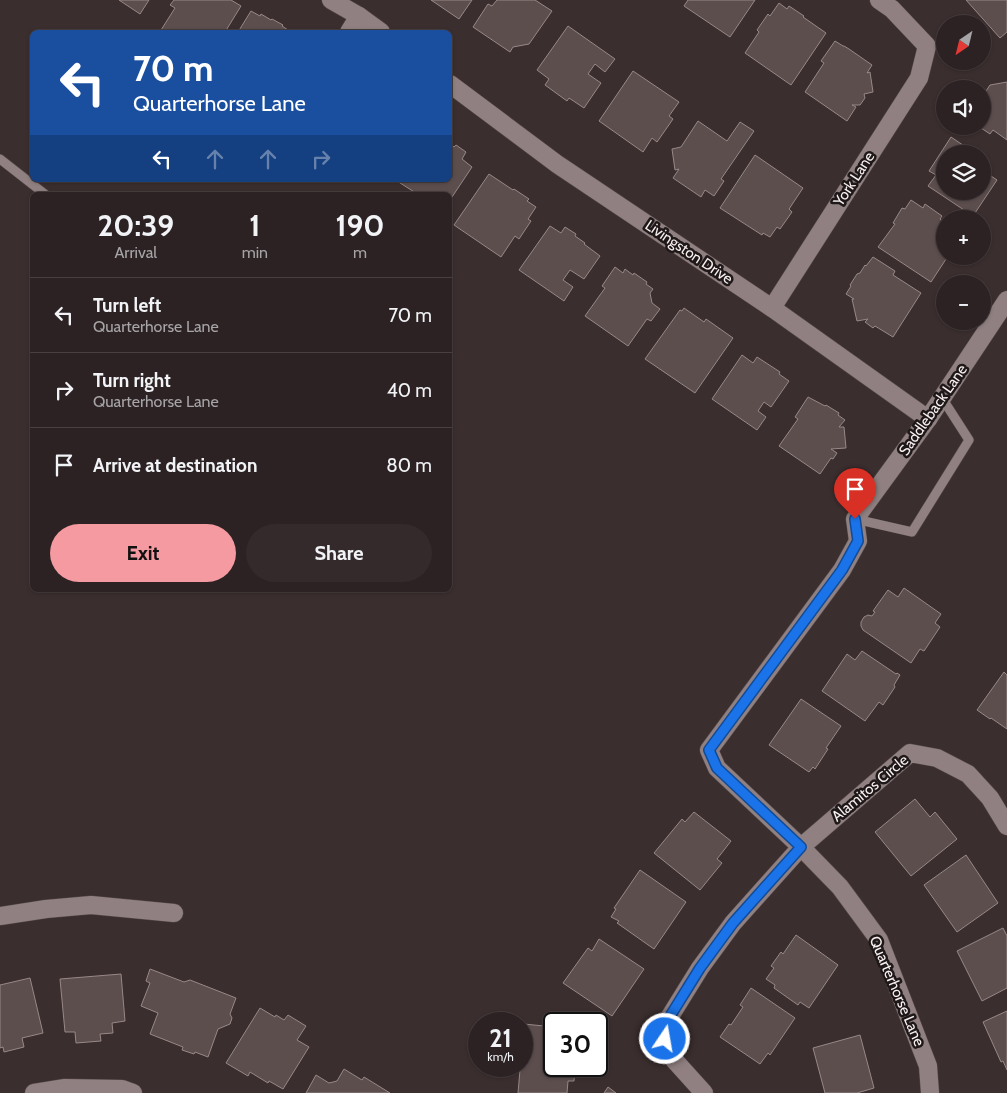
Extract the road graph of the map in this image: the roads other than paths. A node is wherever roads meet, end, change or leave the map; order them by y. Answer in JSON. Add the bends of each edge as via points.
{"nodes":[{"id":1,"x":331,"y":0,"type":"edge"},
{"id":2,"x":879,"y":0,"type":"edge"},
{"id":3,"x":359,"y":16,"type":"junction"},
{"id":4,"x":350,"y":30,"type":"edge"},
{"id":5,"x":379,"y":30,"type":"edge"},
{"id":6,"x":452,"y":85,"type":"edge"},
{"id":7,"x":0,"y":159,"type":"edge"},
{"id":8,"x":42,"y":192,"type":"edge"},
{"id":9,"x":1007,"y":300,"type":"edge"},
{"id":10,"x":772,"y":308,"type":"junction"},
{"id":11,"x":942,"y":398,"type":"junction"},
{"id":12,"x":928,"y":419,"type":"junction"},
{"id":13,"x":855,"y":519,"type":"junction"},
{"id":14,"x":1007,"y":826,"type":"edge"},
{"id":15,"x":801,"y":847,"type":"junction"},
{"id":16,"x":174,"y":913,"type":"dead end"},
{"id":17,"x":0,"y":916,"type":"edge"},
{"id":18,"x":34,"y":1093,"type":"edge"},
{"id":19,"x":133,"y":1093,"type":"edge"},
{"id":20,"x":704,"y":1093,"type":"edge"},
{"id":21,"x":930,"y":1093,"type":"edge"}],
"edges":[{"from":1,"to":3,"type":"street"},
{"from":2,"to":10,"type":"street","name":"York Lane","via":[[927,46],[919,78]]},
{"from":3,"to":4,"type":"street"},
{"from":3,"to":5,"type":"street"},
{"from":6,"to":10,"type":"street","name":"Livingston Drive","via":[[557,164]]},
{"from":7,"to":8,"type":"lane"},
{"from":9,"to":11,"type":"street","name":"Saddleback Lane"},
{"from":10,"to":12,"type":"street","name":"Livingston Drive"},
{"from":11,"to":12,"type":"street","name":"Saddleback Lane"},
{"from":11,"to":13,"type":"lane","via":[[969,440],[912,532]]},
{"from":12,"to":13,"type":"street","name":"Saddleback Lane"},
{"from":13,"to":15,"type":"street","name":"Quarterhorse Lane","via":[[858,541],[842,570],[709,750],[717,768]]},
{"from":14,"to":15,"type":"street","name":"Alamitos Circle","via":[[990,798],[968,774],[937,758],[910,753]]},
{"from":15,"to":20,"type":"street","via":[[733,923],[664,1026],[667,1052]]},
{"from":15,"to":21,"type":"street","name":"Quarterhorse Lane","via":[[840,887],[879,940],[928,1066]]},
{"from":16,"to":17,"type":"street","via":[[90,905]]},
{"from":18,"to":19,"type":"street","via":[[65,1088],[122,1089]]}]}
